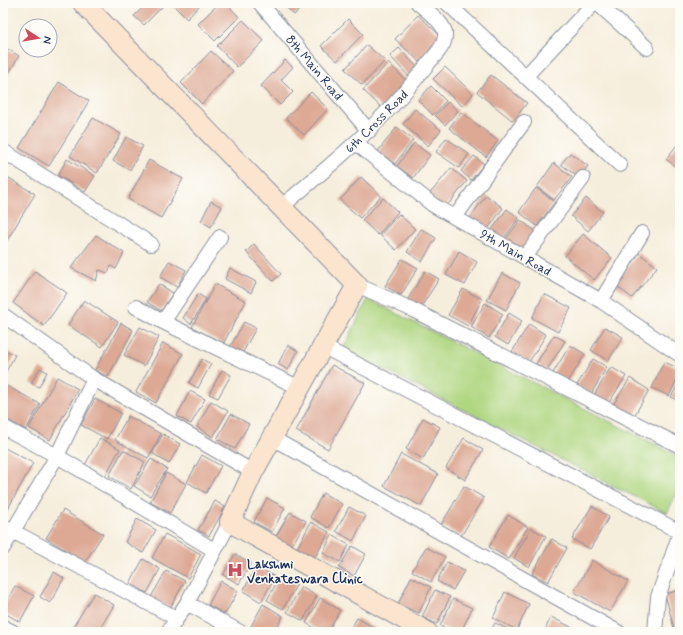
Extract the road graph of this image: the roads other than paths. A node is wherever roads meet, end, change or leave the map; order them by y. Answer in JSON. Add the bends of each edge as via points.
{"nodes":[{"id":1,"x":83,"y":3,"type":"edge"},
{"id":2,"x":260,"y":3,"type":"edge"},
{"id":3,"x":418,"y":3,"type":"edge"},
{"id":4,"x":446,"y":3,"type":"edge"},
{"id":5,"x":594,"y":3,"type":"edge"},
{"id":6,"x":597,"y":3,"type":"edge"},
{"id":7,"x":438,"y":22,"type":"junction"},
{"id":8,"x":647,"y":48,"type":"dead end"},
{"id":9,"x":525,"y":77,"type":"junction"},
{"id":10,"x":524,"y":122,"type":"dead end"},
{"id":11,"x":369,"y":131,"type":"junction"},
{"id":12,"x":356,"y":143,"type":"junction"},
{"id":13,"x":3,"y":151,"type":"edge"},
{"id":14,"x":620,"y":165,"type":"dead end"},
{"id":15,"x":583,"y":178,"type":"dead end"},
{"id":16,"x":281,"y":207,"type":"junction"},
{"id":17,"x":455,"y":217,"type":"junction"},
{"id":18,"x":642,"y":233,"type":"dead end"},
{"id":19,"x":220,"y":237,"type":"dead end"},
{"id":20,"x":151,"y":244,"type":"dead end"},
{"id":21,"x":525,"y":257,"type":"junction"},
{"id":22,"x":357,"y":285,"type":"junction"},
{"id":23,"x":601,"y":301,"type":"junction"},
{"id":24,"x":136,"y":307,"type":"dead end"},
{"id":25,"x":3,"y":315,"type":"edge"},
{"id":26,"x":163,"y":322,"type":"junction"},
{"id":27,"x":324,"y":347,"type":"junction"},
{"id":28,"x":680,"y":355,"type":"edge"},
{"id":29,"x":94,"y":379,"type":"junction"},
{"id":30,"x":300,"y":388,"type":"junction"},
{"id":31,"x":3,"y":427,"type":"edge"},
{"id":32,"x":272,"y":438,"type":"junction"},
{"id":33,"x":680,"y":446,"type":"edge"},
{"id":34,"x":56,"y":456,"type":"junction"},
{"id":35,"x":253,"y":472,"type":"junction"},
{"id":36,"x":230,"y":522,"type":"junction"},
{"id":37,"x":9,"y":528,"type":"edge"},
{"id":38,"x":680,"y":533,"type":"edge"},
{"id":39,"x":3,"y":548,"type":"edge"},
{"id":40,"x":214,"y":550,"type":"junction"},
{"id":41,"x":187,"y":603,"type":"junction"},
{"id":42,"x":176,"y":618,"type":"junction"},
{"id":43,"x":3,"y":627,"type":"edge"},
{"id":44,"x":13,"y":632,"type":"edge"},
{"id":45,"x":168,"y":632,"type":"edge"},
{"id":46,"x":240,"y":632,"type":"edge"},
{"id":47,"x":427,"y":632,"type":"edge"},
{"id":48,"x":618,"y":632,"type":"edge"},
{"id":49,"x":655,"y":632,"type":"edge"}],
"edges":[{"from":1,"to":16,"type":"street"},
{"from":2,"to":11,"type":"street","name":"8th Main Road"},
{"from":3,"to":7,"type":"street"},
{"from":4,"to":7,"type":"street"},
{"from":4,"to":9,"type":"street"},
{"from":5,"to":9,"type":"street"},
{"from":6,"to":8,"type":"street"},
{"from":7,"to":11,"type":"street","name":"6th Cross Road","via":[[446,33],[444,44],[405,94]]},
{"from":9,"to":14,"type":"street"},
{"from":10,"to":17,"type":"street"},
{"from":11,"to":12,"type":"street","name":"6th Cross Road"},
{"from":12,"to":16,"type":"street","name":"6th Cross Road"},
{"from":12,"to":17,"type":"street","name":"9th Main Road","via":[[433,205]]},
{"from":13,"to":20,"type":"street"},
{"from":15,"to":21,"type":"street"},
{"from":16,"to":22,"type":"street"},
{"from":17,"to":21,"type":"street","name":"9th Main Road"},
{"from":18,"to":23,"type":"street"},
{"from":19,"to":26,"type":"street"},
{"from":21,"to":23,"type":"street","name":"9th Main Road"},
{"from":22,"to":27,"type":"street"},
{"from":22,"to":33,"type":"street","via":[[411,309]]},
{"from":23,"to":28,"type":"street","name":"9th Main Road"},
{"from":24,"to":26,"type":"street"},
{"from":25,"to":29,"type":"street"},
{"from":26,"to":30,"type":"street"},
{"from":27,"to":30,"type":"street"},
{"from":27,"to":38,"type":"street"},
{"from":29,"to":34,"type":"street"},
{"from":29,"to":35,"type":"street"},
{"from":30,"to":32,"type":"street"},
{"from":31,"to":34,"type":"street"},
{"from":32,"to":35,"type":"street"},
{"from":32,"to":48,"type":"street"},
{"from":34,"to":37,"type":"street"},
{"from":34,"to":40,"type":"street"},
{"from":35,"to":36,"type":"street"},
{"from":36,"to":40,"type":"street"},
{"from":36,"to":47,"type":"street"},
{"from":37,"to":39,"type":"street"},
{"from":37,"to":42,"type":"street"},
{"from":38,"to":49,"type":"street","via":[[658,597]]},
{"from":40,"to":41,"type":"street"},
{"from":41,"to":42,"type":"street"},
{"from":41,"to":46,"type":"street"},
{"from":42,"to":45,"type":"street"},
{"from":43,"to":44,"type":"street"}]}
